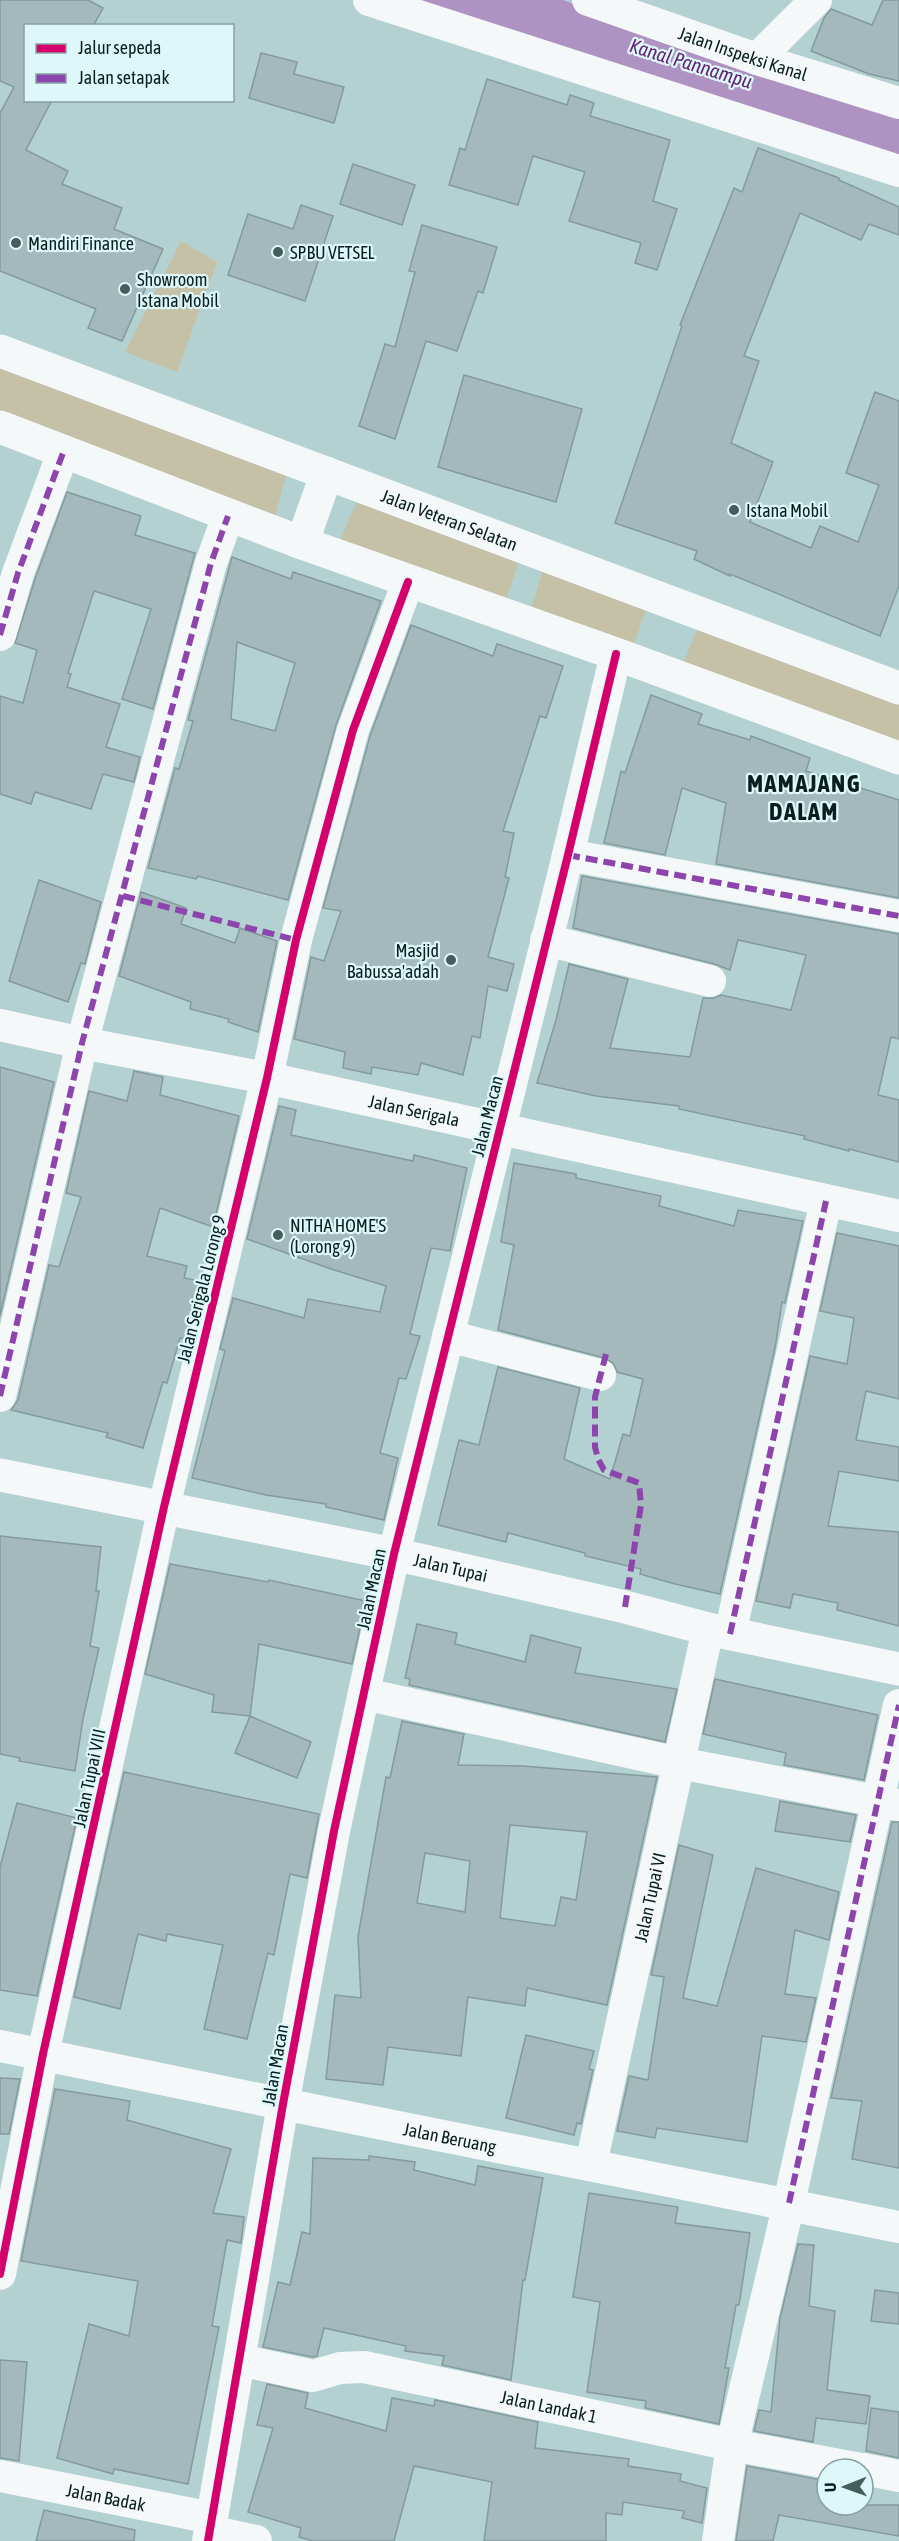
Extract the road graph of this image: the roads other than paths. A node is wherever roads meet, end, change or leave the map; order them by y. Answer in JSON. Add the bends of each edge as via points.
{"nodes":[{"id":1,"x":369,"y":0,"type":"edge"},
{"id":2,"x":588,"y":0,"type":"edge"},
{"id":3,"x":816,"y":0,"type":"edge"},
{"id":4,"x":757,"y":59,"type":"junction"},
{"id":5,"x":899,"y":103,"type":"edge"},
{"id":6,"x":899,"y":171,"type":"edge"},
{"id":7,"x":0,"y":351,"type":"edge"},
{"id":8,"x":0,"y":427,"type":"edge"},
{"id":9,"x":63,"y":453,"type":"junction"},
{"id":10,"x":327,"y":473,"type":"junction"},
{"id":11,"x":228,"y":516,"type":"junction"},
{"id":12,"x":302,"y":543,"type":"junction"},
{"id":13,"x":408,"y":582,"type":"junction"},
{"id":14,"x":0,"y":635,"type":"edge"},
{"id":15,"x":616,"y":654,"type":"junction"},
{"id":16,"x":899,"y":688,"type":"edge"},
{"id":17,"x":899,"y":758,"type":"edge"},
{"id":18,"x":568,"y":855,"type":"junction"},
{"id":19,"x":899,"y":916,"type":"edge"},
{"id":20,"x":546,"y":940,"type":"junction"},
{"id":21,"x":710,"y":981,"type":"dead end"},
{"id":22,"x":0,"y":1025,"type":"edge"},
{"id":23,"x":82,"y":1043,"type":"junction"},
{"id":24,"x":267,"y":1078,"type":"junction"},
{"id":25,"x":500,"y":1128,"type":"junction"},
{"id":26,"x":826,"y":1201,"type":"junction"},
{"id":27,"x":899,"y":1216,"type":"edge"},
{"id":28,"x":448,"y":1336,"type":"junction"},
{"id":29,"x":600,"y":1375,"type":"dead end"},
{"id":30,"x":0,"y":1396,"type":"edge"},
{"id":31,"x":0,"y":1475,"type":"edge"},
{"id":32,"x":164,"y":1507,"type":"junction"},
{"id":33,"x":394,"y":1554,"type":"junction"},
{"id":34,"x":719,"y":1632,"type":"junction"},
{"id":35,"x":899,"y":1669,"type":"edge"},
{"id":36,"x":364,"y":1694,"type":"junction"},
{"id":37,"x":899,"y":1705,"type":"edge"},
{"id":38,"x":679,"y":1763,"type":"junction"},
{"id":39,"x":888,"y":1804,"type":"edge"},
{"id":40,"x":0,"y":2046,"type":"edge"},
{"id":41,"x":43,"y":2054,"type":"junction"},
{"id":42,"x":283,"y":2104,"type":"junction"},
{"id":43,"x":591,"y":2164,"type":"junction"},
{"id":44,"x":789,"y":2203,"type":"junction"},
{"id":45,"x":899,"y":2227,"type":"edge"},
{"id":46,"x":0,"y":2274,"type":"edge"},
{"id":47,"x":240,"y":2360,"type":"junction"},
{"id":48,"x":732,"y":2445,"type":"junction"},
{"id":49,"x":815,"y":2460,"type":"edge"},
{"id":50,"x":875,"y":2471,"type":"edge"},
{"id":51,"x":0,"y":2476,"type":"edge"},
{"id":52,"x":899,"y":2476,"type":"edge"},
{"id":53,"x":210,"y":2530,"type":"edge"},
{"id":54,"x":256,"y":2541,"type":"edge"},
{"id":55,"x":718,"y":2541,"type":"edge"}],
"edges":[{"from":1,"to":6,"type":"street"},
{"from":2,"to":4,"type":"street","name":"Jalan Inspeksi Kanal"},
{"from":3,"to":4,"type":"street"},
{"from":4,"to":5,"type":"street","name":"Jalan Inspeksi Kanal"},
{"from":7,"to":10,"type":"main road","name":"Jalan Veteran Selatan"},
{"from":8,"to":9,"type":"main road"},
{"from":9,"to":11,"type":"main road"},
{"from":9,"to":14,"type":"street","via":[[18,573]]},
{"from":10,"to":12,"type":"main road"},
{"from":10,"to":16,"type":"main road","name":"Jalan Veteran Selatan"},
{"from":11,"to":12,"type":"main road"},
{"from":11,"to":23,"type":"street","via":[[211,563]]},
{"from":12,"to":13,"type":"main road"},
{"from":13,"to":15,"type":"main road"},
{"from":13,"to":24,"type":"street","name":"Jalan Serigala Lorong 9","via":[[353,730],[296,940]]},
{"from":15,"to":17,"type":"main road"},
{"from":15,"to":18,"type":"street","name":"Jalan Macan"},
{"from":18,"to":19,"type":"street"},
{"from":18,"to":20,"type":"street","name":"Jalan Macan"},
{"from":20,"to":21,"type":"street"},
{"from":20,"to":25,"type":"street","name":"Jalan Macan"},
{"from":22,"to":23,"type":"street","name":"Jalan Serigala"},
{"from":23,"to":24,"type":"street","name":"Jalan Serigala"},
{"from":23,"to":30,"type":"street"},
{"from":24,"to":25,"type":"street","name":"Jalan Serigala"},
{"from":24,"to":32,"type":"street","name":"Jalan Serigala Lorong 9"},
{"from":25,"to":26,"type":"street","name":"Jalan Serigala"},
{"from":25,"to":28,"type":"street","name":"Jalan Macan"},
{"from":26,"to":27,"type":"street","name":"Jalan Serigala"},
{"from":26,"to":34,"type":"street","name":"Jalan Tupai VI"},
{"from":28,"to":29,"type":"street"},
{"from":28,"to":33,"type":"street","name":"Jalan Macan"},
{"from":31,"to":32,"type":"main road","name":"Jalan Tupai"},
{"from":32,"to":33,"type":"main road","name":"Jalan Tupai"},
{"from":32,"to":41,"type":"street","name":"Jalan Tupai VIII"},
{"from":33,"to":34,"type":"main road","name":"Jalan Tupai"},
{"from":33,"to":36,"type":"street","name":"Jalan Macan"},
{"from":34,"to":35,"type":"main road","name":"Jalan Tupai"},
{"from":34,"to":38,"type":"street","name":"Jalan Tupai VI"},
{"from":36,"to":38,"type":"street"},
{"from":36,"to":42,"type":"street","name":"Jalan Macan"},
{"from":37,"to":39,"type":"street"},
{"from":38,"to":39,"type":"street"},
{"from":38,"to":43,"type":"street","name":"Jalan Tupai VI"},
{"from":39,"to":44,"type":"street"},
{"from":40,"to":41,"type":"street","name":"Jalan Beruang"},
{"from":41,"to":42,"type":"street","name":"Jalan Beruang"},
{"from":41,"to":46,"type":"street","name":"Jalan Tupai VIII"},
{"from":42,"to":43,"type":"street","name":"Jalan Beruang"},
{"from":42,"to":47,"type":"street","name":"Jalan Macan"},
{"from":43,"to":44,"type":"street","name":"Jalan Beruang"},
{"from":44,"to":45,"type":"street","name":"Jalan Beruang"},
{"from":44,"to":48,"type":"street"},
{"from":47,"to":48,"type":"street","name":"Jalan Landak 1","via":[[313,2376],[340,2368],[364,2367]]},
{"from":47,"to":53,"type":"street","name":"Jalan Macan"},
{"from":48,"to":49,"type":"street","name":"Jalan Landak 1"},
{"from":48,"to":55,"type":"street"},
{"from":50,"to":52,"type":"street","name":"Jalan Landak 1"},
{"from":51,"to":53,"type":"street","name":"Jalan Badak"},
{"from":53,"to":54,"type":"street","name":"Jalan Badak"}]}
